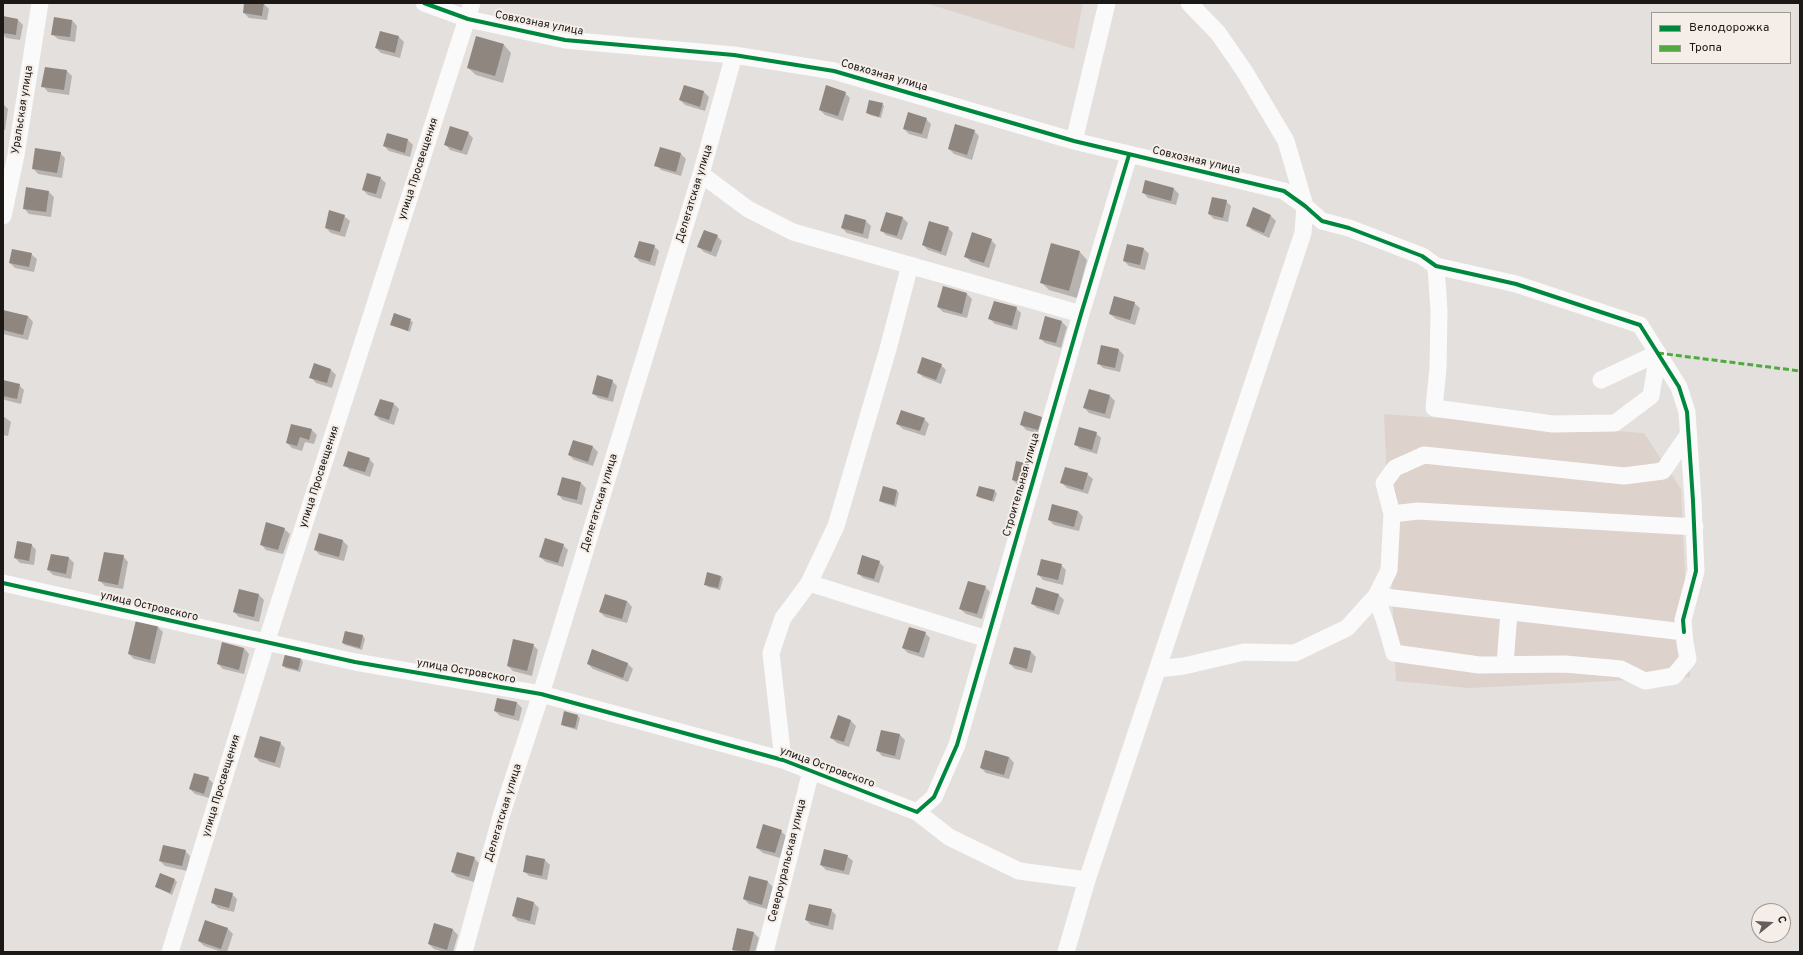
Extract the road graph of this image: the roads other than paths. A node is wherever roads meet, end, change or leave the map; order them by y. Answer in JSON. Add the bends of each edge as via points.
{"nodes":[{"id":1,"x":40,"y":3,"type":"edge"},
{"id":2,"x":424,"y":3,"type":"edge"},
{"id":3,"x":1107,"y":3,"type":"edge"},
{"id":4,"x":1189,"y":3,"type":"edge"},
{"id":5,"x":470,"y":11,"type":"edge"},
{"id":6,"x":734,"y":54,"type":"junction"},
{"id":7,"x":1074,"y":141,"type":"junction"},
{"id":8,"x":1129,"y":155,"type":"junction"},
{"id":9,"x":701,"y":174,"type":"junction"},
{"id":10,"x":1305,"y":206,"type":"junction"},
{"id":11,"x":3,"y":216,"type":"edge"},
{"id":12,"x":910,"y":265,"type":"junction"},
{"id":13,"x":1436,"y":266,"type":"junction"},
{"id":14,"x":1081,"y":314,"type":"junction"},
{"id":15,"x":1658,"y":353,"type":"junction"},
{"id":16,"x":1601,"y":380,"type":"dead end"},
{"id":17,"x":1688,"y":436,"type":"junction"},
{"id":18,"x":1392,"y":514,"type":"junction"},
{"id":19,"x":1695,"y":527,"type":"junction"},
{"id":20,"x":3,"y":583,"type":"edge"},
{"id":21,"x":809,"y":583,"type":"junction"},
{"id":22,"x":1376,"y":596,"type":"junction"},
{"id":23,"x":1509,"y":612,"type":"junction"},
{"id":24,"x":1684,"y":632,"type":"junction"},
{"id":25,"x":986,"y":639,"type":"junction"},
{"id":26,"x":266,"y":643,"type":"junction"},
{"id":27,"x":1505,"y":664,"type":"junction"},
{"id":28,"x":1158,"y":669,"type":"junction"},
{"id":29,"x":541,"y":694,"type":"junction"},
{"id":30,"x":783,"y":760,"type":"junction"},
{"id":31,"x":811,"y":771,"type":"junction"},
{"id":32,"x":917,"y":812,"type":"junction"},
{"id":33,"x":1087,"y":880,"type":"junction"},
{"id":34,"x":170,"y":952,"type":"edge"},
{"id":35,"x":464,"y":952,"type":"edge"},
{"id":36,"x":765,"y":952,"type":"edge"},
{"id":37,"x":1066,"y":952,"type":"edge"}],
"edges":[{"from":1,"to":11,"type":"street","name":"Уральская улица","via":[[16,155]]},
{"from":2,"to":5,"type":"street","name":"Совхозная улица"},
{"from":3,"to":7,"type":"street"},
{"from":4,"to":10,"type":"street","via":[[1218,33],[1245,72],[1286,141]]},
{"from":5,"to":6,"type":"street","name":"Совхозная улица","via":[[565,40]]},
{"from":5,"to":26,"type":"street","name":"улица Просвещения"},
{"from":6,"to":7,"type":"street","name":"Совхозная улица","via":[[834,71]]},
{"from":6,"to":9,"type":"street","name":"Делегатская улица"},
{"from":7,"to":8,"type":"street","name":"Совхозная улица"},
{"from":8,"to":10,"type":"street","name":"Совхозная улица","via":[[1284,191]]},
{"from":8,"to":14,"type":"street","name":"Строительная улица"},
{"from":9,"to":12,"type":"street","via":[[748,209],[793,232]]},
{"from":9,"to":29,"type":"street","name":"Делегатская улица"},
{"from":10,"to":13,"type":"street","name":"Совхозная улица","via":[[1322,221],[1349,228],[1422,256]]},
{"from":10,"to":28,"type":"street","via":[[1302,233]]},
{"from":12,"to":14,"type":"street"},
{"from":12,"to":21,"type":"street","via":[[836,526]]},
{"from":13,"to":15,"type":"street","via":[[1516,284],[1640,325]]},
{"from":13,"to":15,"type":"street","via":[[1439,312],[1434,408],[1553,424],[1615,423],[1651,396]]},
{"from":14,"to":25,"type":"street","name":"Строительная улица"},
{"from":15,"to":16,"type":"street"},
{"from":15,"to":17,"type":"street","via":[[1679,387],[1687,412]]},
{"from":17,"to":18,"type":"street","via":[[1663,471],[1624,476],[1424,455],[1395,468],[1384,484]]},
{"from":17,"to":19,"type":"street"},
{"from":18,"to":19,"type":"street","via":[[1418,511]]},
{"from":18,"to":22,"type":"street","via":[[1389,570]]},
{"from":19,"to":24,"type":"street","via":[[1696,571],[1683,620]]},
{"from":20,"to":26,"type":"street","name":"улица Островского"},
{"from":21,"to":25,"type":"street"},
{"from":21,"to":30,"type":"street","via":[[783,618],[771,653]]},
{"from":22,"to":23,"type":"street"},
{"from":22,"to":27,"type":"street","via":[[1394,654],[1479,665]]},
{"from":22,"to":28,"type":"street","via":[[1348,628],[1295,653],[1244,652],[1184,666]]},
{"from":23,"to":24,"type":"street"},
{"from":23,"to":27,"type":"street"},
{"from":24,"to":27,"type":"street","via":[[1688,659],[1674,676],[1645,681],[1621,669],[1565,664]]},
{"from":25,"to":32,"type":"street","name":"Строительная улица","via":[[957,745],[934,797]]},
{"from":26,"to":29,"type":"street","name":"улица Островского","via":[[355,662]]},
{"from":26,"to":34,"type":"street","name":"улица Просвещения"},
{"from":28,"to":33,"type":"street"},
{"from":29,"to":30,"type":"street","name":"улица Островского"},
{"from":29,"to":35,"type":"street","name":"Делегатская улица","via":[[501,816]]},
{"from":30,"to":31,"type":"street","name":"улица Островского"},
{"from":31,"to":32,"type":"street","name":"улица Островского"},
{"from":31,"to":36,"type":"street","name":"Североуральская улица"},
{"from":32,"to":33,"type":"street","name":"улица Островского","via":[[949,837],[1019,871]]},
{"from":33,"to":37,"type":"street"}]}
